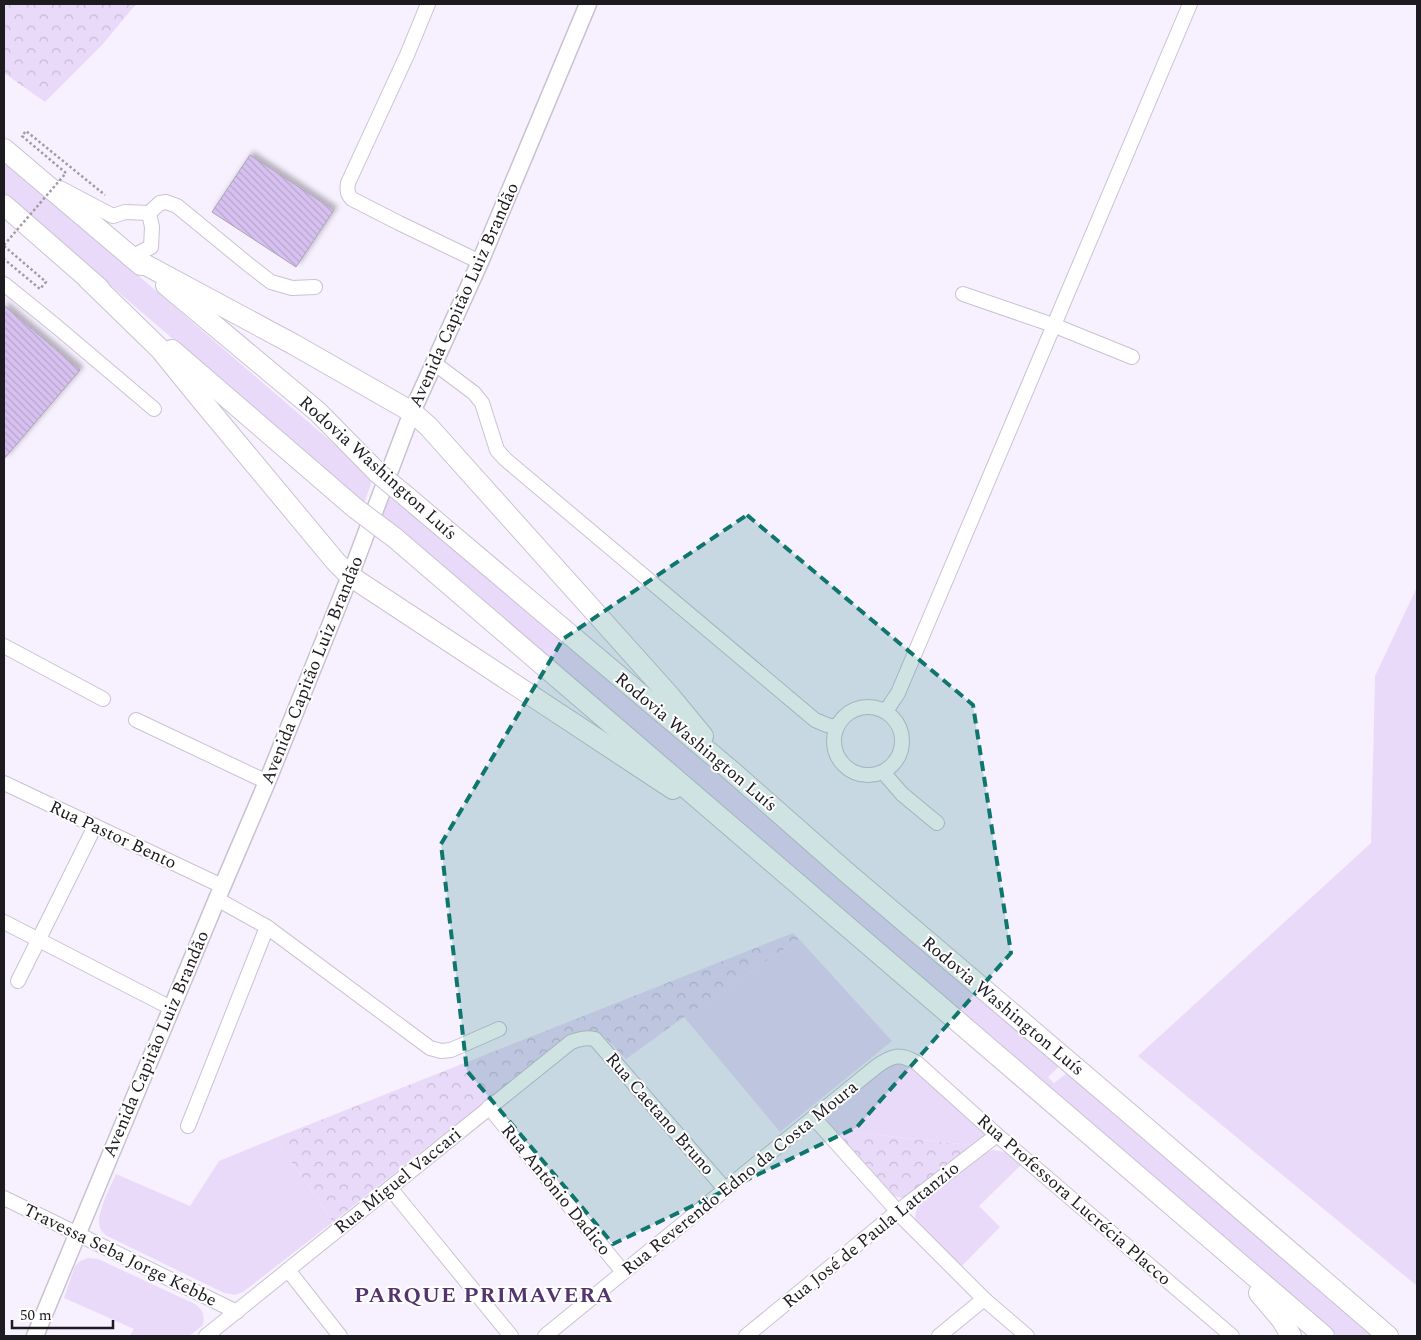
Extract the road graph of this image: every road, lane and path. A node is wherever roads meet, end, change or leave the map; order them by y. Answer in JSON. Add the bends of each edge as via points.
{"nodes":[{"id":1,"x":428,"y":4,"type":"edge"},
{"id":2,"x":588,"y":4,"type":"edge"},
{"id":3,"x":1190,"y":4,"type":"edge"},
{"id":4,"x":4,"y":149,"type":"edge"},
{"id":5,"x":33,"y":174,"type":"junction"},
{"id":6,"x":4,"y":205,"type":"edge"},
{"id":7,"x":4,"y":212,"type":"edge"},
{"id":8,"x":126,"y":212,"type":"junction"},
{"id":9,"x":149,"y":213,"type":"junction"},
{"id":10,"x":36,"y":234,"type":"junction"},
{"id":11,"x":4,"y":245,"type":"edge"},
{"id":12,"x":131,"y":257,"type":"junction"},
{"id":13,"x":4,"y":259,"type":"edge"},
{"id":14,"x":480,"y":262,"type":"junction"},
{"id":15,"x":88,"y":279,"type":"junction"},
{"id":16,"x":4,"y":284,"type":"edge"},
{"id":17,"x":315,"y":286,"type":"dead end"},
{"id":18,"x":963,"y":294,"type":"dead end"},
{"id":19,"x":1053,"y":325,"type":"junction"},
{"id":20,"x":1132,"y":357,"type":"dead end"},
{"id":21,"x":434,"y":363,"type":"junction"},
{"id":22,"x":154,"y":409,"type":"dead end"},
{"id":23,"x":412,"y":412,"type":"junction"},
{"id":24,"x":350,"y":576,"type":"junction"},
{"id":25,"x":4,"y":646,"type":"edge"},
{"id":26,"x":102,"y":699,"type":"dead end"},
{"id":27,"x":886,"y":711,"type":"junction"},
{"id":28,"x":136,"y":720,"type":"dead end"},
{"id":29,"x":836,"y":727,"type":"junction"},
{"id":30,"x":883,"y":772,"type":"junction"},
{"id":31,"x":735,"y":774,"type":"junction"},
{"id":32,"x":267,"y":782,"type":"junction"},
{"id":33,"x":4,"y":783,"type":"edge"},
{"id":34,"x":937,"y":823,"type":"dead end"},
{"id":35,"x":95,"y":826,"type":"junction"},
{"id":36,"x":738,"y":832,"type":"junction"},
{"id":37,"x":219,"y":892,"type":"junction"},
{"id":38,"x":4,"y":922,"type":"edge"},
{"id":39,"x":267,"y":927,"type":"junction"},
{"id":40,"x":39,"y":939,"type":"junction"},
{"id":41,"x":18,"y":981,"type":"dead end"},
{"id":42,"x":171,"y":1008,"type":"junction"},
{"id":43,"x":499,"y":1029,"type":"dead end"},
{"id":44,"x":596,"y":1039,"type":"joint"},
{"id":45,"x":917,"y":1063,"type":"joint"},
{"id":46,"x":489,"y":1108,"type":"junction"},
{"id":47,"x":814,"y":1118,"type":"junction"},
{"id":48,"x":188,"y":1126,"type":"dead end"},
{"id":49,"x":997,"y":1135,"type":"junction"},
{"id":50,"x":390,"y":1188,"type":"junction"},
{"id":51,"x":724,"y":1189,"type":"junction"},
{"id":52,"x":4,"y":1198,"type":"edge"},
{"id":53,"x":897,"y":1212,"type":"junction"},
{"id":54,"x":1192,"y":1223,"type":"junction"},
{"id":55,"x":78,"y":1233,"type":"junction"},
{"id":56,"x":288,"y":1270,"type":"junction"},
{"id":57,"x":623,"y":1272,"type":"junction"},
{"id":58,"x":984,"y":1299,"type":"junction"},
{"id":59,"x":237,"y":1312,"type":"junction"},
{"id":60,"x":35,"y":1336,"type":"edge"},
{"id":61,"x":206,"y":1336,"type":"edge"},
{"id":62,"x":340,"y":1336,"type":"edge"},
{"id":63,"x":511,"y":1336,"type":"edge"},
{"id":64,"x":545,"y":1336,"type":"edge"},
{"id":65,"x":746,"y":1336,"type":"edge"},
{"id":66,"x":939,"y":1336,"type":"edge"},
{"id":67,"x":1027,"y":1336,"type":"edge"},
{"id":68,"x":1232,"y":1336,"type":"edge"},
{"id":69,"x":1292,"y":1336,"type":"edge"},
{"id":70,"x":1324,"y":1336,"type":"edge"},
{"id":71,"x":1388,"y":1336,"type":"edge"}],
"edges":[{"from":1,"to":14,"type":"street","via":[[348,183],[348,195]]},
{"from":2,"to":14,"type":"main road","name":"Avenida Capitão Luiz Brandão"},
{"from":3,"to":19,"type":"street"},
{"from":4,"to":5,"type":"highway","name":"Rodovia Washington Luís"},
{"from":5,"to":8,"type":"street","via":[[114,216]]},
{"from":5,"to":12,"type":"highway","name":"Rodovia Washington Luís"},
{"from":6,"to":10,"type":"highway"},
{"from":7,"to":10,"type":"highway"},
{"from":8,"to":9,"type":"street"},
{"from":8,"to":11,"type":"path","bridge":true,"via":[[26,131],[22,136],[66,173]]},
{"from":9,"to":12,"type":"street","via":[[151,247]]},
{"from":9,"to":17,"type":"street","via":[[160,203],[177,206],[271,282],[292,288]]},
{"from":10,"to":15,"type":"highway"},
{"from":11,"to":13,"type":"path","via":[[46,282],[40,289]]},
{"from":12,"to":23,"type":"highway"},
{"from":12,"to":31,"type":"highway","name":"Rodovia Washington Luís","bridge":true,"via":[[318,412],[378,472]]},
{"from":14,"to":21,"type":"main road","name":"Avenida Capitão Luiz Brandão"},
{"from":15,"to":24,"type":"highway","via":[[160,349]]},
{"from":15,"to":36,"type":"highway","bridge":true},
{"from":16,"to":22,"type":"street"},
{"from":18,"to":19,"type":"street"},
{"from":19,"to":20,"type":"street"},
{"from":19,"to":27,"type":"street","via":[[898,693]]},
{"from":21,"to":23,"type":"main road","name":"Avenida Capitão Luiz Brandão"},
{"from":21,"to":29,"type":"street","via":[[474,393],[482,403],[497,450],[505,459],[815,720]]},
{"from":23,"to":24,"type":"main road","name":"Avenida Capitão Luiz Brandão"},
{"from":23,"to":31,"type":"highway","via":[[531,540]]},
{"from":24,"to":32,"type":"main road","name":"Avenida Capitão Luiz Brandão"},
{"from":24,"to":36,"type":"highway"},
{"from":25,"to":26,"type":"street"},
{"from":27,"to":29,"type":"street","via":[[862,707],[847,714]]},
{"from":27,"to":30,"type":"street","via":[[898,723],[903,738],[896,762]]},
{"from":28,"to":32,"type":"street"},
{"from":29,"to":30,"type":"street","via":[[834,743],[844,766],[858,774]]},
{"from":30,"to":34,"type":"street","via":[[902,794]]},
{"from":31,"to":71,"type":"highway","name":"Rodovia Washington Luís"},
{"from":32,"to":37,"type":"main road","name":"Avenida Capitão Luiz Brandão"},
{"from":33,"to":35,"type":"street","name":"Rua Pastor Bento"},
{"from":35,"to":37,"type":"street","name":"Rua Pastor Bento"},
{"from":35,"to":40,"type":"street"},
{"from":36,"to":54,"type":"highway"},
{"from":37,"to":39,"type":"street","name":"Rua Pastor Bento"},
{"from":37,"to":42,"type":"main road","name":"Avenida Capitão Luiz Brandão"},
{"from":38,"to":40,"type":"street"},
{"from":39,"to":43,"type":"street","name":"Rua Pastor Bento","via":[[430,1048],[452,1050]]},
{"from":39,"to":48,"type":"street"},
{"from":40,"to":41,"type":"street"},
{"from":40,"to":42,"type":"street"},
{"from":42,"to":55,"type":"main road","name":"Avenida Capitão Luiz Brandão"},
{"from":44,"to":46,"type":"street","name":"Rua Miguel Vaccari","via":[[587,1037],[571,1042]]},
{"from":44,"to":51,"type":"street","name":"Rua Caetano Bruno"},
{"from":45,"to":47,"type":"street","name":"Rua Reverendo Edno da Costa Moura","via":[[900,1056],[888,1059]]},
{"from":45,"to":49,"type":"street","name":"Rua Professora Lucrécia Placco"},
{"from":46,"to":50,"type":"street","name":"Rua Miguel Vaccari"},
{"from":46,"to":57,"type":"street","name":"Rua Antônio Dadico"},
{"from":47,"to":51,"type":"street","name":"Rua Reverendo Edno da Costa Moura"},
{"from":47,"to":53,"type":"street"},
{"from":49,"to":53,"type":"street","name":"Rua José de Paula Lattanzio"},
{"from":49,"to":68,"type":"street","name":"Rua Professora Lucrécia Placco"},
{"from":50,"to":56,"type":"street","name":"Rua Miguel Vaccari"},
{"from":50,"to":63,"type":"street"},
{"from":51,"to":57,"type":"street","name":"Rua Reverendo Edno da Costa Moura"},
{"from":52,"to":55,"type":"street","name":"Travessa Seba Jorge Kebbe"},
{"from":53,"to":58,"type":"street"},
{"from":53,"to":65,"type":"street","name":"Rua José de Paula Lattanzio"},
{"from":54,"to":69,"type":"highway","via":[[1268,1303]]},
{"from":54,"to":70,"type":"highway"},
{"from":55,"to":59,"type":"street","name":"Travessa Seba Jorge Kebbe"},
{"from":55,"to":60,"type":"main road","name":"Avenida Capitão Luiz Brandão"},
{"from":56,"to":59,"type":"street","name":"Rua Miguel Vaccari"},
{"from":56,"to":62,"type":"street"},
{"from":57,"to":64,"type":"street","name":"Rua Reverendo Edno da Costa Moura"},
{"from":58,"to":66,"type":"street"},
{"from":58,"to":67,"type":"street"},
{"from":59,"to":61,"type":"street","name":"Rua Miguel Vaccari"}]}
